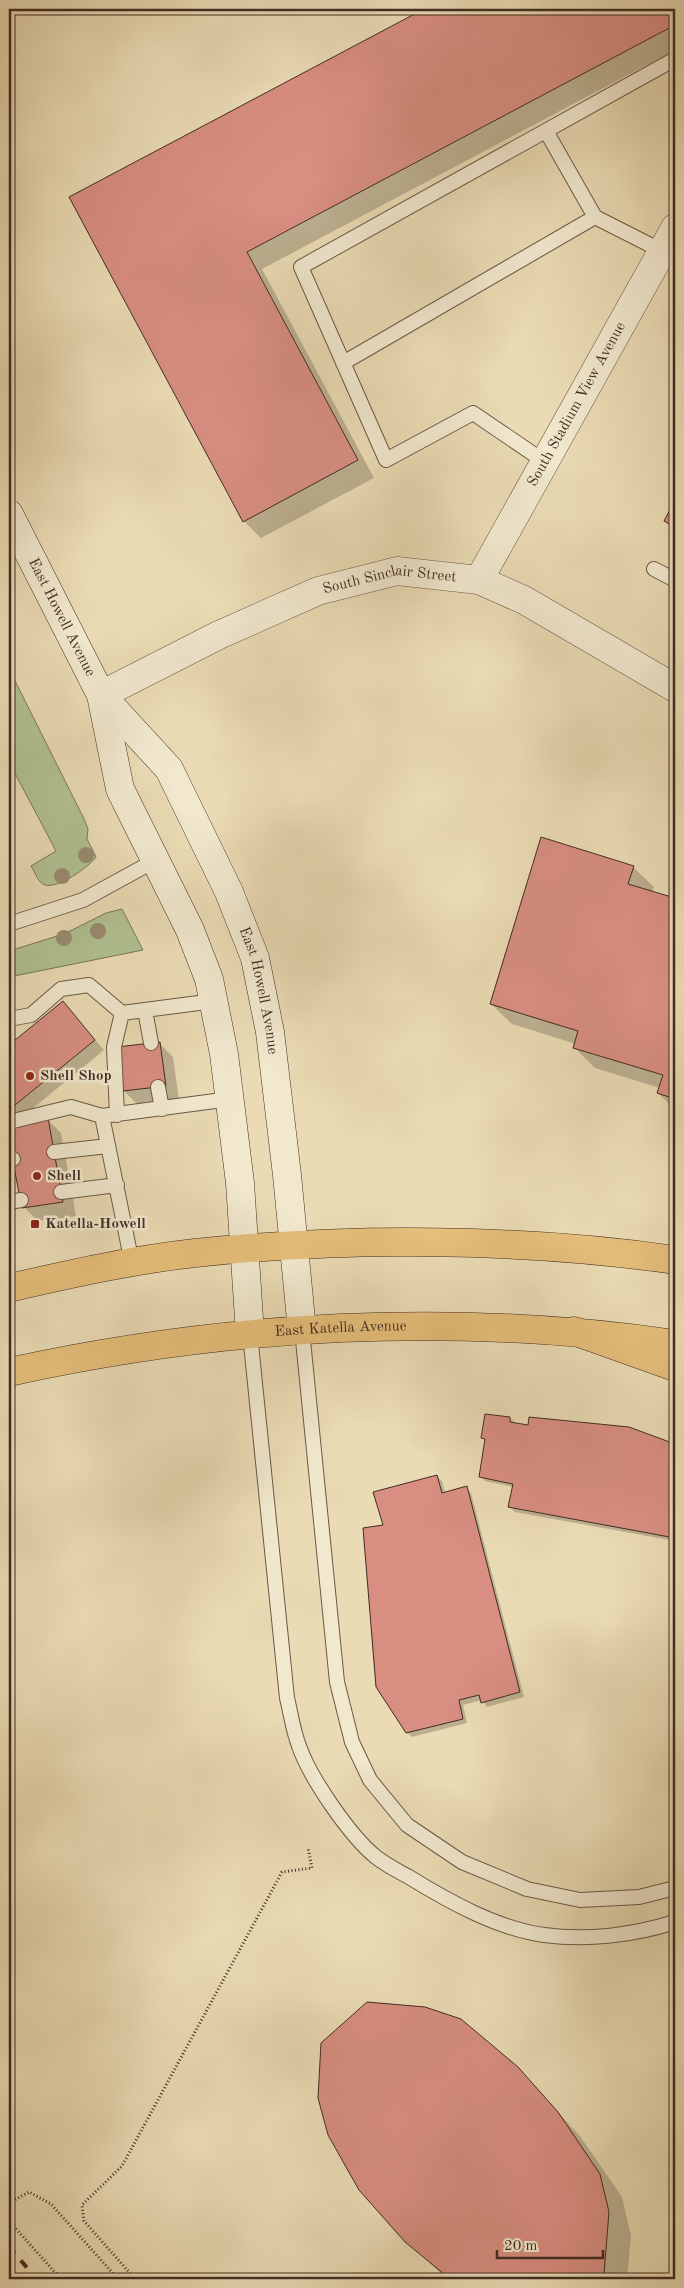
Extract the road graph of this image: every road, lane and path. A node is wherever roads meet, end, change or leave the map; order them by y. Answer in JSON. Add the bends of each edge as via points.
{"nodes":[{"id":1,"x":675,"y":59,"type":"edge"},
{"id":2,"x":546,"y":131,"type":"junction"},
{"id":3,"x":595,"y":217,"type":"junction"},
{"id":4,"x":669,"y":240,"type":"edge"},
{"id":5,"x":343,"y":362,"type":"junction"},
{"id":6,"x":545,"y":462,"type":"junction"},
{"id":7,"x":9,"y":514,"type":"edge"},
{"id":8,"x":654,"y":569,"type":"dead end"},
{"id":9,"x":479,"y":580,"type":"junction"},
{"id":10,"x":675,"y":580,"type":"edge"},
{"id":11,"x":675,"y":688,"type":"edge"},
{"id":12,"x":101,"y":695,"type":"junction"},
{"id":13,"x":156,"y":860,"type":"junction"},
{"id":14,"x":9,"y":924,"type":"edge"},
{"id":15,"x":214,"y":1001,"type":"junction"},
{"id":16,"x":145,"y":1010,"type":"junction"},
{"id":17,"x":122,"y":1013,"type":"junction"},
{"id":18,"x":9,"y":1019,"type":"edge"},
{"id":19,"x":151,"y":1043,"type":"dead end"},
{"id":20,"x":158,"y":1087,"type":"dead end"},
{"id":21,"x":230,"y":1099,"type":"junction"},
{"id":22,"x":162,"y":1109,"type":"junction"},
{"id":23,"x":117,"y":1115,"type":"junction"},
{"id":24,"x":102,"y":1116,"type":"junction"},
{"id":25,"x":9,"y":1122,"type":"edge"},
{"id":26,"x":108,"y":1146,"type":"junction"},
{"id":27,"x":54,"y":1152,"type":"dead end"},
{"id":28,"x":117,"y":1185,"type":"junction"},
{"id":29,"x":61,"y":1192,"type":"dead end"},
{"id":30,"x":294,"y":1246,"type":"junction"},
{"id":31,"x":245,"y":1250,"type":"junction"},
{"id":32,"x":675,"y":1260,"type":"edge"},
{"id":33,"x":132,"y":1263,"type":"junction"},
{"id":34,"x":9,"y":1288,"type":"edge"},
{"id":35,"x":302,"y":1330,"type":"junction"},
{"id":36,"x":574,"y":1331,"type":"junction"},
{"id":37,"x":250,"y":1334,"type":"junction"},
{"id":38,"x":675,"y":1344,"type":"edge"},
{"id":39,"x":675,"y":1367,"type":"edge"},
{"id":40,"x":9,"y":1372,"type":"edge"},
{"id":41,"x":308,"y":1848,"type":"dead end"},
{"id":42,"x":675,"y":1888,"type":"edge"},
{"id":43,"x":675,"y":1922,"type":"edge"},
{"id":44,"x":9,"y":2203,"type":"edge"},
{"id":45,"x":9,"y":2221,"type":"edge"},
{"id":46,"x":61,"y":2279,"type":"edge"},
{"id":47,"x":118,"y":2279,"type":"edge"},
{"id":48,"x":135,"y":2279,"type":"edge"}],
"edges":[{"from":1,"to":2,"type":"lane"},
{"from":2,"to":3,"type":"lane"},
{"from":2,"to":5,"type":"lane","via":[[301,267]]},
{"from":3,"to":4,"type":"lane"},
{"from":3,"to":5,"type":"lane"},
{"from":4,"to":6,"type":"street","name":"South Stadium View Avenue"},
{"from":5,"to":6,"type":"lane","via":[[386,460],[473,413]]},
{"from":6,"to":9,"type":"street","name":"South Stadium View Avenue"},
{"from":7,"to":12,"type":"street","name":"East Howell Avenue"},
{"from":8,"to":10,"type":"lane"},
{"from":9,"to":11,"type":"street","name":"South Sinclair Street","via":[[524,600]]},
{"from":9,"to":12,"type":"street","name":"South Sinclair Street","via":[[397,571],[318,591],[219,635]]},
{"from":12,"to":13,"type":"street","name":"East Howell Avenue","via":[[120,789]]},
{"from":12,"to":30,"type":"street","name":"East Howell Avenue","via":[[169,769],[244,925],[255,958],[270,1032]]},
{"from":13,"to":14,"type":"lane","via":[[83,900]]},
{"from":13,"to":15,"type":"street","name":"East Howell Avenue","via":[[190,930]]},
{"from":15,"to":16,"type":"lane"},
{"from":15,"to":21,"type":"street","name":"East Howell Avenue"},
{"from":16,"to":17,"type":"lane"},
{"from":16,"to":19,"type":"lane"},
{"from":17,"to":18,"type":"lane","via":[[89,985],[61,989],[31,1014]]},
{"from":17,"to":23,"type":"lane","via":[[114,1047]]},
{"from":20,"to":22,"type":"lane"},
{"from":21,"to":22,"type":"lane"},
{"from":21,"to":31,"type":"street","name":"East Howell Avenue"},
{"from":22,"to":23,"type":"lane"},
{"from":23,"to":24,"type":"lane"},
{"from":24,"to":25,"type":"lane","via":[[71,1106]]},
{"from":24,"to":26,"type":"lane"},
{"from":26,"to":27,"type":"lane"},
{"from":26,"to":28,"type":"lane"},
{"from":28,"to":29,"type":"lane"},
{"from":28,"to":33,"type":"lane"},
{"from":30,"to":31,"type":"main road"},
{"from":30,"to":32,"type":"main road","via":[[459,1243],[578,1249]]},
{"from":30,"to":35,"type":"street","name":"East Howell Avenue"},
{"from":31,"to":33,"type":"main road","via":[[195,1253]]},
{"from":31,"to":37,"type":"street","name":"East Howell Avenue"},
{"from":33,"to":34,"type":"main road"},
{"from":35,"to":36,"type":"main road","name":"East Katella Avenue","via":[[434,1326]]},
{"from":35,"to":37,"type":"main road","name":"East Katella Avenue"},
{"from":35,"to":42,"type":"lane","via":[[337,1682],[352,1742],[370,1780],[407,1825],[462,1862],[527,1889],[580,1900],[639,1897]]},
{"from":36,"to":38,"type":"main road","name":"East Katella Avenue"},
{"from":36,"to":39,"type":"main road"},
{"from":37,"to":40,"type":"main road","name":"East Katella Avenue","via":[[91,1354]]},
{"from":37,"to":43,"type":"lane","via":[[287,1698],[299,1747],[325,1797],[356,1838],[376,1858],[444,1899],[494,1921],[543,1935],[593,1938]]},
{"from":41,"to":48,"type":"path","via":[[312,1868],[282,1872],[122,2166],[82,2205],[84,2221]]},
{"from":44,"to":47,"type":"path","via":[[29,2192],[51,2204]]},
{"from":45,"to":46,"type":"path"}]}
